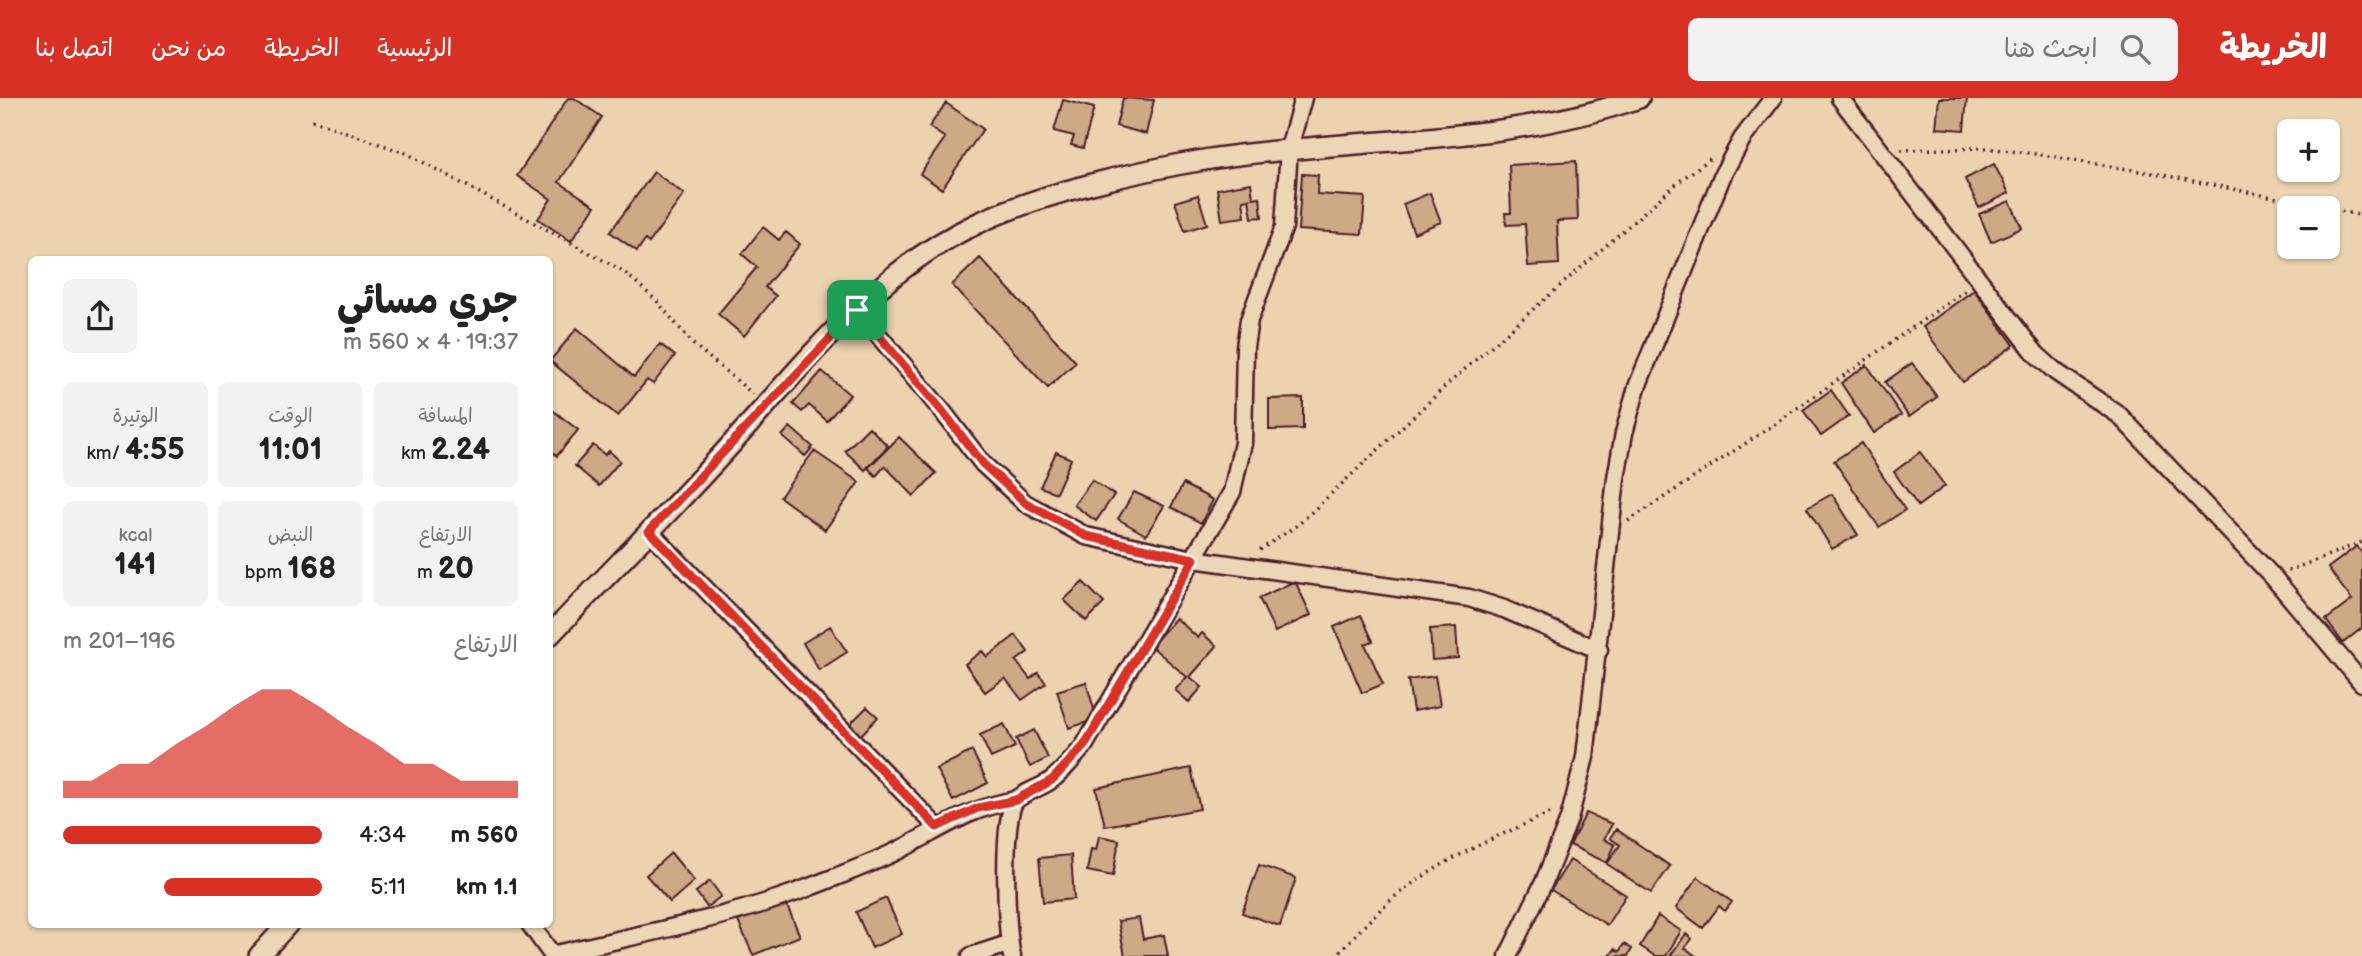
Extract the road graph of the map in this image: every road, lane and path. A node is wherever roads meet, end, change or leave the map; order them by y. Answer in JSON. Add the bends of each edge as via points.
{"nodes":[{"id":1,"x":1303,"y":98,"type":"edge"},
{"id":2,"x":1639,"y":98,"type":"edge"},
{"id":3,"x":1773,"y":98,"type":"edge"},
{"id":4,"x":1840,"y":98,"type":"edge"},
{"id":5,"x":312,"y":120,"type":"dead end"},
{"id":6,"x":1289,"y":148,"type":"junction"},
{"id":7,"x":1882,"y":150,"type":"junction"},
{"id":8,"x":1715,"y":155,"type":"dead end"},
{"id":9,"x":2277,"y":198,"type":"edge"},
{"id":10,"x":2340,"y":211,"type":"edge"},
{"id":11,"x":2362,"y":216,"type":"edge"},
{"id":12,"x":1979,"y":281,"type":"junction"},
{"id":13,"x":857,"y":310,"type":"junction"},
{"id":14,"x":767,"y":405,"type":"junction"},
{"id":15,"x":649,"y":531,"type":"junction"},
{"id":16,"x":1612,"y":532,"type":"junction"},
{"id":17,"x":2362,"y":542,"type":"edge"},
{"id":18,"x":1194,"y":559,"type":"junction"},
{"id":19,"x":1238,"y":565,"type":"junction"},
{"id":20,"x":2273,"y":577,"type":"junction"},
{"id":21,"x":553,"y":632,"type":"edge"},
{"id":22,"x":1599,"y":650,"type":"junction"},
{"id":23,"x":2362,"y":683,"type":"edge"},
{"id":24,"x":1016,"y":800,"type":"junction"},
{"id":25,"x":1573,"y":804,"type":"junction"},
{"id":26,"x":937,"y":827,"type":"junction"},
{"id":27,"x":284,"y":928,"type":"edge"},
{"id":28,"x":533,"y":928,"type":"edge"},
{"id":29,"x":1010,"y":950,"type":"edge"},
{"id":30,"x":259,"y":956,"type":"edge"},
{"id":31,"x":552,"y":956,"type":"edge"},
{"id":32,"x":971,"y":956,"type":"edge"},
{"id":33,"x":1335,"y":956,"type":"edge"},
{"id":34,"x":1508,"y":956,"type":"edge"}],
"edges":[{"from":1,"to":6,"type":"street"},
{"from":2,"to":6,"type":"street","via":[[1592,114],[1499,130]]},
{"from":3,"to":16,"type":"street","via":[[1723,174],[1637,387],[1618,467]]},
{"from":4,"to":7,"type":"street"},
{"from":5,"to":14,"type":"path","via":[[408,154],[623,271],[656,300],[694,345]]},
{"from":6,"to":13,"type":"street","via":[[1121,178],[987,219],[903,269]]},
{"from":6,"to":18,"type":"street","via":[[1284,227],[1247,333],[1240,467],[1232,492]]},
{"from":7,"to":9,"type":"path","via":[[2011,151]]},
{"from":7,"to":12,"type":"street"},
{"from":8,"to":19,"type":"path","via":[[1448,384],[1299,524]]},
{"from":10,"to":11,"type":"path"},
{"from":12,"to":16,"type":"path"},
{"from":12,"to":20,"type":"street","via":[[2036,354],[2119,415]]},
{"from":13,"to":14,"type":"street"},
{"from":13,"to":18,"type":"street","via":[[983,464],[1026,503],[1086,536]]},
{"from":14,"to":15,"type":"street"},
{"from":15,"to":21,"type":"street"},
{"from":15,"to":26,"type":"street"},
{"from":16,"to":22,"type":"street"},
{"from":17,"to":20,"type":"path"},
{"from":18,"to":19,"type":"street"},
{"from":18,"to":24,"type":"street","via":[[1084,746],[1052,780]]},
{"from":19,"to":22,"type":"street","via":[[1469,598]]},
{"from":20,"to":23,"type":"street"},
{"from":22,"to":25,"type":"street","via":[[1585,757]]},
{"from":24,"to":26,"type":"street","via":[[978,808]]},
{"from":24,"to":29,"type":"street","via":[[1008,820]]},
{"from":25,"to":33,"type":"path","via":[[1479,843],[1417,880]]},
{"from":25,"to":34,"type":"street","via":[[1545,882]]},
{"from":26,"to":31,"type":"street","via":[[900,850],[808,888]]},
{"from":27,"to":30,"type":"street"},
{"from":28,"to":31,"type":"street"},
{"from":29,"to":32,"type":"street"}]}
